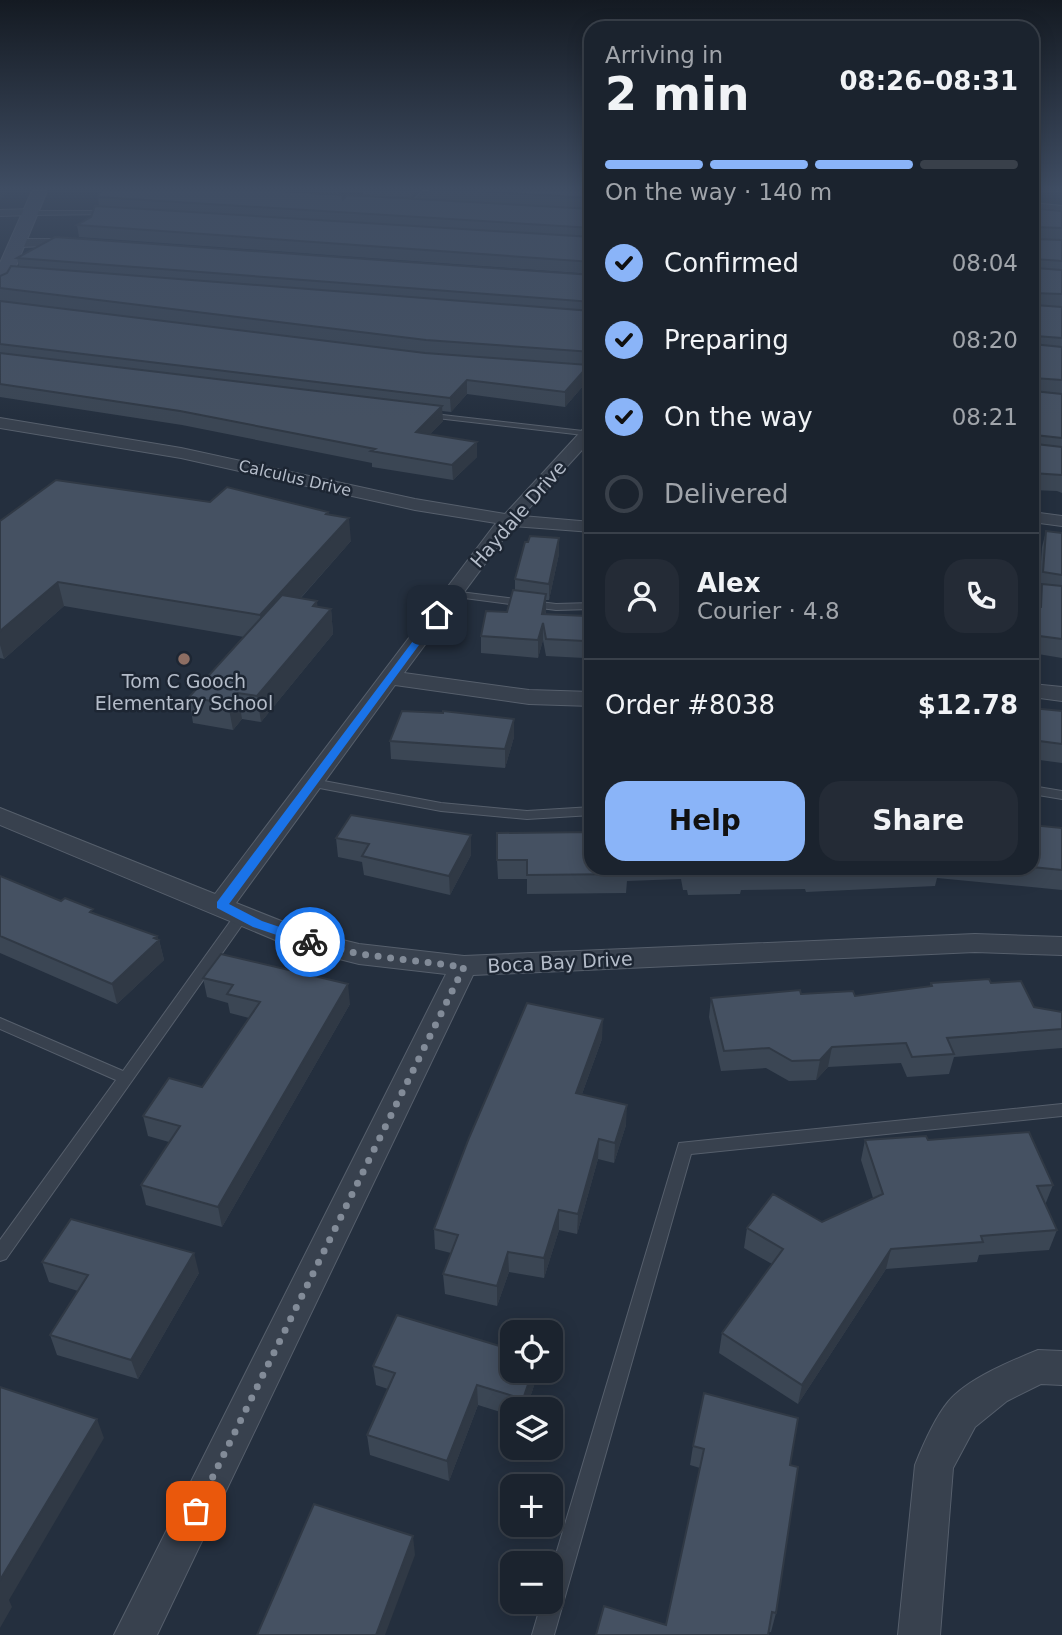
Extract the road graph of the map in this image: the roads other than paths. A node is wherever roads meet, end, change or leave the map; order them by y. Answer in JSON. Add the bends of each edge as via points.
{"nodes":[{"id":1,"x":415,"y":413,"type":"edge"},
{"id":2,"x":0,"y":423,"type":"edge"},
{"id":3,"x":584,"y":432,"type":"edge"},
{"id":4,"x":584,"y":439,"type":"edge"},
{"id":5,"x":1039,"y":518,"type":"edge"},
{"id":6,"x":508,"y":520,"type":"junction"},
{"id":7,"x":1062,"y":521,"type":"edge"},
{"id":8,"x":584,"y":526,"type":"edge"},
{"id":9,"x":452,"y":594,"type":"junction"},
{"id":10,"x":1039,"y":595,"type":"edge"},
{"id":11,"x":1062,"y":598,"type":"edge"},
{"id":12,"x":584,"y":606,"type":"edge"},
{"id":13,"x":390,"y":678,"type":"junction"},
{"id":14,"x":1039,"y":691,"type":"edge"},
{"id":15,"x":1062,"y":694,"type":"edge"},
{"id":16,"x":584,"y":699,"type":"edge"},
{"id":17,"x":313,"y":783,"type":"junction"},
{"id":18,"x":1039,"y":791,"type":"edge"},
{"id":19,"x":1062,"y":795,"type":"edge"},
{"id":20,"x":584,"y":811,"type":"edge"},
{"id":21,"x":0,"y":816,"type":"edge"},
{"id":22,"x":232,"y":910,"type":"junction"},
{"id":23,"x":1062,"y":946,"type":"edge"},
{"id":24,"x":464,"y":967,"type":"junction"},
{"id":25,"x":0,"y":1023,"type":"edge"},
{"id":26,"x":125,"y":1078,"type":"junction"},
{"id":27,"x":1062,"y":1110,"type":"edge"},
{"id":28,"x":0,"y":1254,"type":"edge"},
{"id":29,"x":1062,"y":1368,"type":"edge"},
{"id":30,"x":135,"y":1635,"type":"edge"},
{"id":31,"x":543,"y":1635,"type":"edge"},
{"id":32,"x":919,"y":1635,"type":"edge"}],
"edges":[{"from":1,"to":3,"type":"lane"},
{"from":2,"to":6,"type":"street","name":"Calculus Drive","via":[[159,448]]},
{"from":4,"to":6,"type":"street","name":"Haydale Drive"},
{"from":5,"to":7,"type":"street"},
{"from":6,"to":8,"type":"street","name":"Calculus Drive"},
{"from":6,"to":9,"type":"street","name":"Haydale Drive"},
{"from":9,"to":12,"type":"lane","via":[[501,603]]},
{"from":9,"to":13,"type":"street","name":"Haydale Drive"},
{"from":10,"to":11,"type":"lane"},
{"from":13,"to":16,"type":"street","via":[[529,697]]},
{"from":13,"to":17,"type":"street","name":"Haydale Drive"},
{"from":14,"to":15,"type":"street"},
{"from":17,"to":20,"type":"lane","via":[[453,808],[527,815]]},
{"from":17,"to":22,"type":"street","name":"Haydale Drive"},
{"from":18,"to":19,"type":"lane"},
{"from":21,"to":22,"type":"street","name":"Boca Bay Drive"},
{"from":22,"to":24,"type":"street","name":"Boca Bay Drive","via":[[302,940],[359,954]]},
{"from":22,"to":26,"type":"lane"},
{"from":23,"to":24,"type":"street","name":"Boca Bay Drive","via":[[975,943]]},
{"from":24,"to":30,"type":"street"},
{"from":25,"to":26,"type":"lane"},
{"from":26,"to":28,"type":"lane"},
{"from":27,"to":31,"type":"lane","via":[[685,1148]]},
{"from":29,"to":32,"type":"street","via":[[1038,1367],[994,1389],[962,1414],[934,1465]]}]}
